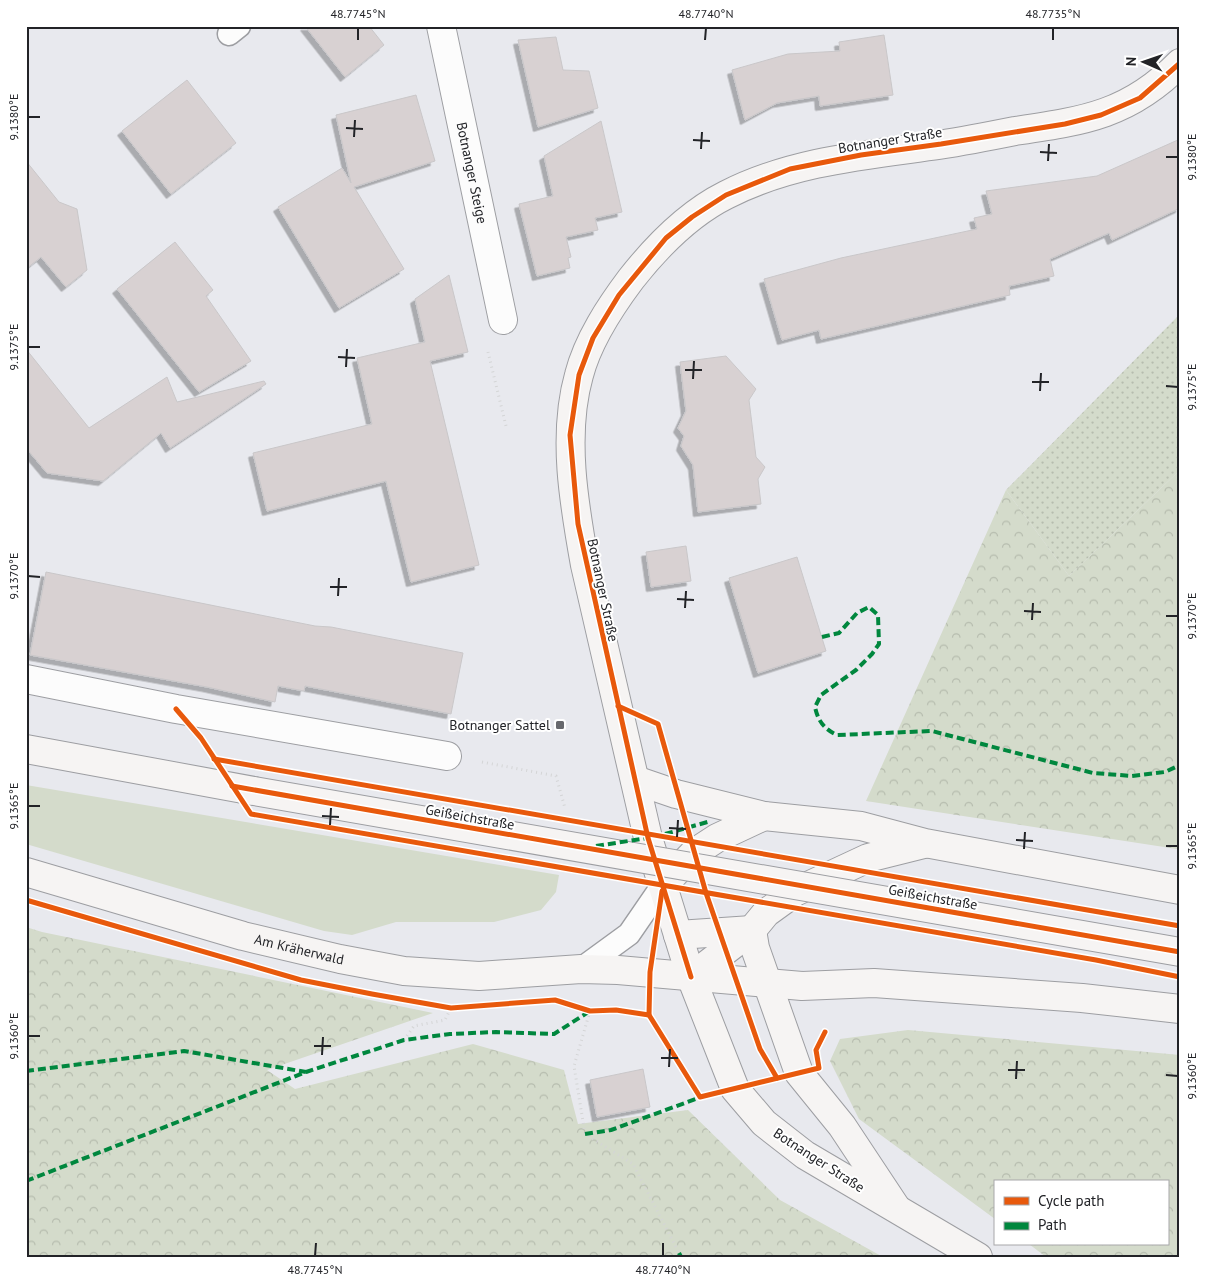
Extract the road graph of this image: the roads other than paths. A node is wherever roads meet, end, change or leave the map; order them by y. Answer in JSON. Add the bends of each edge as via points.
{"nodes":[{"id":1,"x":441,"y":26,"type":"edge"},
{"id":2,"x":1180,"y":63,"type":"edge"},
{"id":3,"x":503,"y":320,"type":"dead end"},
{"id":4,"x":26,"y":679,"type":"edge"},
{"id":5,"x":26,"y":749,"type":"edge"},
{"id":6,"x":447,"y":756,"type":"road end"},
{"id":7,"x":635,"y":780,"type":"junction"},
{"id":8,"x":764,"y":816,"type":"junction"},
{"id":9,"x":925,"y":843,"type":"junction"},
{"id":10,"x":26,"y":872,"type":"edge"},
{"id":11,"x":662,"y":886,"type":"junction"},
{"id":12,"x":1180,"y":890,"type":"edge"},
{"id":13,"x":752,"y":930,"type":"junction"},
{"id":14,"x":678,"y":935,"type":"junction"},
{"id":15,"x":1180,"y":952,"type":"edge"},
{"id":16,"x":581,"y":969,"type":"junction"},
{"id":17,"x":691,"y":977,"type":"junction"},
{"id":18,"x":767,"y":983,"type":"junction"},
{"id":19,"x":1180,"y":1009,"type":"edge"},
{"id":20,"x":898,"y":1211,"type":"junction"},
{"id":21,"x":978,"y":1257,"type":"edge"}],
"edges":[{"from":1,"to":3,"type":"street","name":"Botnanger Steige"},
{"from":2,"to":7,"type":"main road","name":"Botnanger Straße","via":[[1140,98],[1101,115],[1065,124],[790,169],[726,195],[692,217],[666,238],[624,288],[593,338],[579,375],[570,435],[582,548]]},
{"from":4,"to":6,"type":"street","via":[[176,709]]},
{"from":5,"to":15,"type":"main road","name":"Geißeichstraße","bridge":true},
{"from":7,"to":8,"type":"main road"},
{"from":7,"to":11,"type":"main road","name":"Botnanger Straße"},
{"from":8,"to":9,"type":"main road","via":[[861,826]]},
{"from":8,"to":11,"type":"main road","via":[[717,838],[694,853]]},
{"from":9,"to":12,"type":"main road"},
{"from":9,"to":13,"type":"main road","via":[[868,858],[795,892],[766,912]]},
{"from":10,"to":16,"type":"main road","name":"Am Kräherwald","via":[[243,936],[404,971],[479,976]]},
{"from":11,"to":14,"type":"main road","name":"Botnanger Straße"},
{"from":11,"to":16,"type":"lane","via":[[629,934]]},
{"from":13,"to":14,"type":"main road"},
{"from":13,"to":17,"type":"main road"},
{"from":13,"to":18,"type":"main road"},
{"from":14,"to":17,"type":"main road","name":"Botnanger Straße"},
{"from":16,"to":17,"type":"main road"},
{"from":17,"to":18,"type":"main road"},
{"from":17,"to":20,"type":"main road","name":"Botnanger Straße","via":[[735,1089],[764,1123],[805,1155]]},
{"from":18,"to":19,"type":"main road","via":[[802,986],[874,983],[1082,998]]},
{"from":18,"to":20,"type":"main road","via":[[799,1073],[842,1126]]},
{"from":20,"to":21,"type":"main road","name":"Botnanger Straße"}]}
